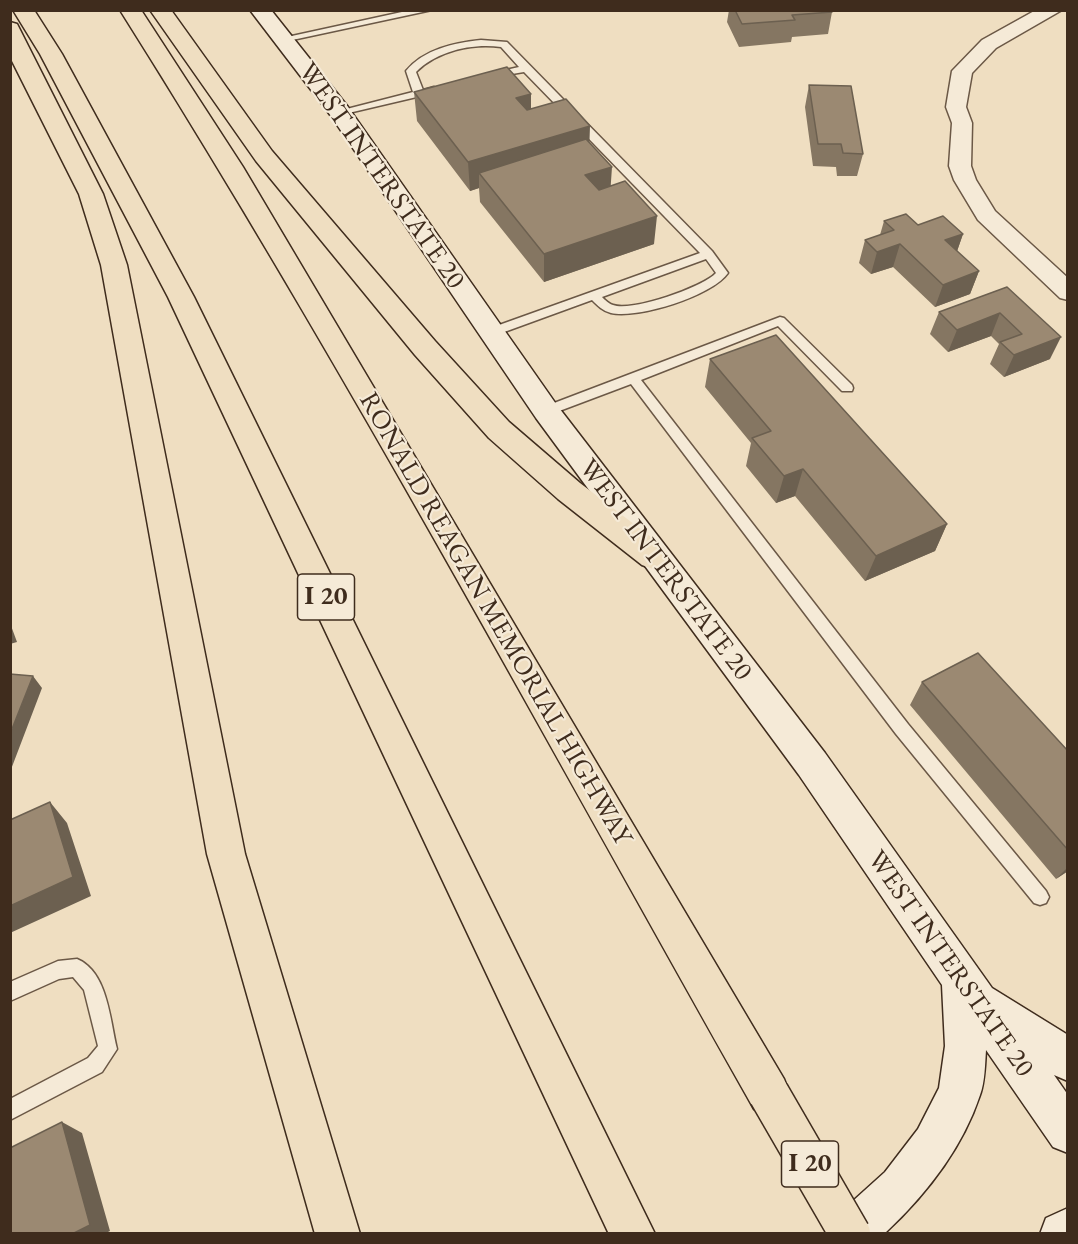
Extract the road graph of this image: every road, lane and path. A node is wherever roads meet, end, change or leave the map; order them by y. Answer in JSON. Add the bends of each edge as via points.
{"nodes":[{"id":1,"x":23,"y":10,"type":"edge"},
{"id":2,"x":130,"y":10,"type":"edge"},
{"id":3,"x":160,"y":10,"type":"edge"},
{"id":4,"x":260,"y":10,"type":"edge"},
{"id":5,"x":354,"y":10,"type":"edge"},
{"id":6,"x":428,"y":10,"type":"edge"},
{"id":7,"x":1053,"y":10,"type":"edge"},
{"id":8,"x":366,"y":23,"type":"junction"},
{"id":9,"x":10,"y":28,"type":"edge"},
{"id":10,"x":283,"y":39,"type":"junction"},
{"id":11,"x":526,"y":68,"type":"junction"},
{"id":12,"x":483,"y":78,"type":"edge"},
{"id":13,"x":451,"y":86,"type":"edge"},
{"id":14,"x":419,"y":94,"type":"junction"},
{"id":15,"x":340,"y":112,"type":"junction"},
{"id":16,"x":708,"y":254,"type":"junction"},
{"id":17,"x":1068,"y":292,"type":"edge"},
{"id":18,"x":594,"y":295,"type":"junction"},
{"id":19,"x":492,"y":332,"type":"junction"},
{"id":20,"x":633,"y":378,"type":"junction"},
{"id":21,"x":848,"y":388,"type":"dead end"},
{"id":22,"x":546,"y":411,"type":"junction"},
{"id":23,"x":653,"y":556,"type":"junction"},
{"id":24,"x":1040,"y":897,"type":"dead end"},
{"id":25,"x":967,"y":988,"type":"junction"},
{"id":26,"x":10,"y":992,"type":"edge"},
{"id":27,"x":1068,"y":1060,"type":"edge"},
{"id":28,"x":10,"y":1110,"type":"edge"},
{"id":29,"x":1068,"y":1132,"type":"edge"},
{"id":30,"x":1068,"y":1230,"type":"edge"},
{"id":31,"x":338,"y":1233,"type":"edge"},
{"id":32,"x":633,"y":1233,"type":"edge"},
{"id":33,"x":850,"y":1233,"type":"edge"},
{"id":34,"x":1062,"y":1233,"type":"edge"}],
"edges":[{"from":1,"to":32,"type":"highway","number":"I 20","via":[[51,54],[181,297]]},
{"from":2,"to":33,"type":"highway","name":"RONALD REAGAN MEMORIAL HIGHWAY","number":"I 20","bridge":true,"via":[[231,167],[350,368]]},
{"from":3,"to":23,"type":"highway","via":[[264,156],[499,430]]},
{"from":4,"to":10,"type":"main road","name":"WEST INTERSTATE 20"},
{"from":5,"to":8,"type":"lane"},
{"from":6,"to":8,"type":"lane"},
{"from":7,"to":17,"type":"street","via":[[989,44],[962,70],[956,107],[962,123],[960,166],[986,215]]},
{"from":8,"to":10,"type":"lane"},
{"from":9,"to":31,"type":"highway","via":[[91,194],[114,264],[226,854]]},
{"from":10,"to":15,"type":"main road","name":"WEST INTERSTATE 20"},
{"from":11,"to":12,"type":"lane"},
{"from":11,"to":14,"type":"lane","via":[[504,44],[479,42],[418,61],[411,71]]},
{"from":11,"to":16,"type":"lane"},
{"from":13,"to":14,"type":"lane"},
{"from":14,"to":15,"type":"lane"},
{"from":15,"to":19,"type":"main road","name":"WEST INTERSTATE 20"},
{"from":16,"to":18,"type":"lane"},
{"from":16,"to":18,"type":"lane","via":[[722,273],[719,280],[704,288],[638,309],[606,308]]},
{"from":18,"to":19,"type":"lane"},
{"from":19,"to":22,"type":"main road","name":"WEST INTERSTATE 20"},
{"from":20,"to":21,"type":"lane","via":[[780,321]]},
{"from":20,"to":22,"type":"lane"},
{"from":20,"to":24,"type":"lane","via":[[902,729]]},
{"from":22,"to":23,"type":"main road","name":"WEST INTERSTATE 20"},
{"from":23,"to":25,"type":"main road","name":"WEST INTERSTATE 20","via":[[812,764]]},
{"from":25,"to":27,"type":"main road"},
{"from":25,"to":29,"type":"main road","name":"WEST INTERSTATE 20"},
{"from":25,"to":33,"type":"main road","via":[[960,1093],[933,1144],[901,1188]]},
{"from":26,"to":28,"type":"lane","via":[[58,970],[77,968],[92,985],[108,1049],[94,1065]]},
{"from":30,"to":34,"type":"main road"}]}
